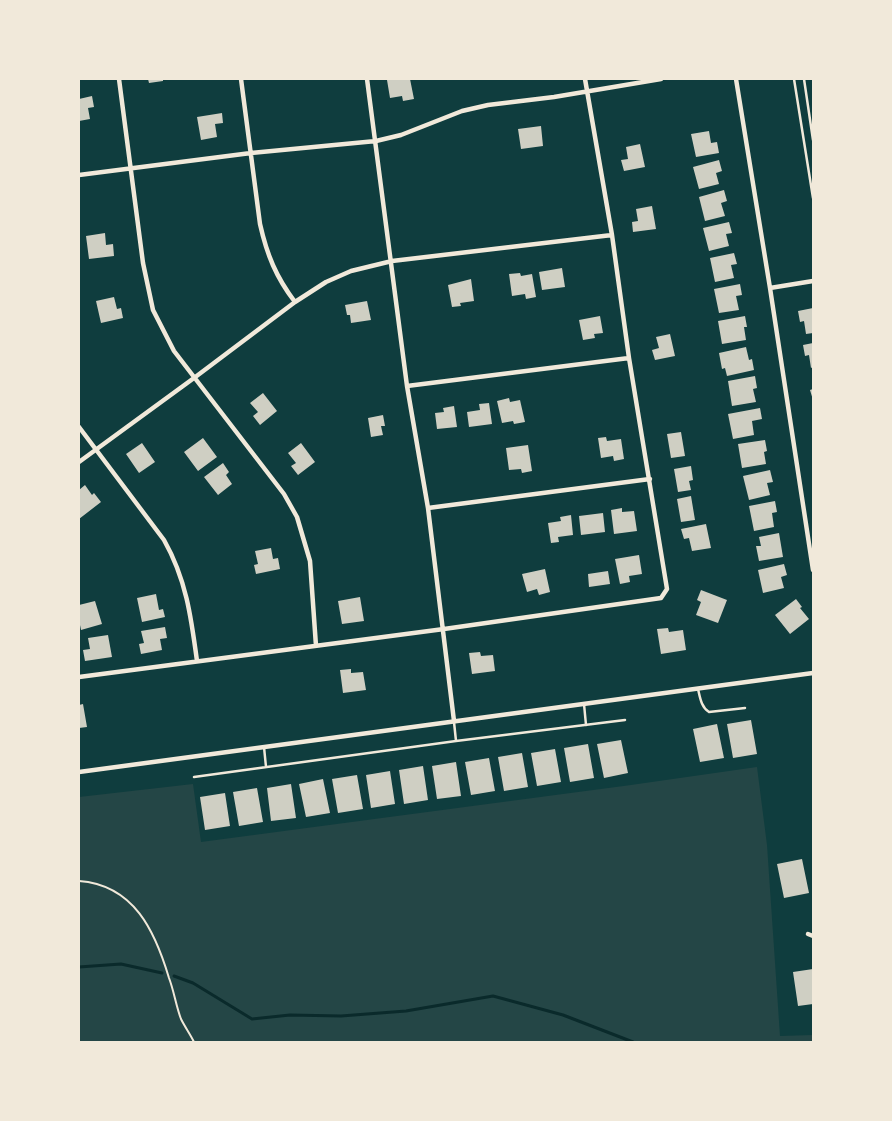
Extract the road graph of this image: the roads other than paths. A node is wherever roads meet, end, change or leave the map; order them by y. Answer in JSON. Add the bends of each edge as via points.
{"nodes":[{"id":1,"x":119,"y":79,"type":"edge"},
{"id":2,"x":241,"y":79,"type":"edge"},
{"id":3,"x":367,"y":79,"type":"edge"},
{"id":4,"x":585,"y":79,"type":"edge"},
{"id":5,"x":661,"y":79,"type":"edge"},
{"id":6,"x":736,"y":79,"type":"edge"},
{"id":7,"x":794,"y":79,"type":"edge"},
{"id":8,"x":804,"y":79,"type":"edge"},
{"id":9,"x":587,"y":92,"type":"junction"},
{"id":10,"x":813,"y":140,"type":"edge"},
{"id":11,"x":376,"y":141,"type":"junction"},
{"id":12,"x":251,"y":153,"type":"junction"},
{"id":13,"x":131,"y":167,"type":"junction"},
{"id":14,"x":79,"y":175,"type":"edge"},
{"id":15,"x":813,"y":198,"type":"edge"},
{"id":16,"x":612,"y":235,"type":"junction"},
{"id":17,"x":392,"y":261,"type":"junction"},
{"id":18,"x":813,"y":281,"type":"edge"},
{"id":19,"x":770,"y":288,"type":"junction"},
{"id":20,"x":295,"y":302,"type":"junction"},
{"id":21,"x":629,"y":358,"type":"junction"},
{"id":22,"x":194,"y":378,"type":"junction"},
{"id":23,"x":407,"y":386,"type":"junction"},
{"id":24,"x":79,"y":427,"type":"edge"},
{"id":25,"x":95,"y":450,"type":"junction"},
{"id":26,"x":79,"y":462,"type":"edge"},
{"id":27,"x":650,"y":478,"type":"junction"},
{"id":28,"x":428,"y":508,"type":"junction"},
{"id":29,"x":813,"y":570,"type":"edge"},
{"id":30,"x":444,"y":629,"type":"junction"},
{"id":31,"x":316,"y":646,"type":"junction"},
{"id":32,"x":197,"y":661,"type":"junction"},
{"id":33,"x":813,"y":674,"type":"edge"},
{"id":34,"x":79,"y":677,"type":"edge"},
{"id":35,"x":698,"y":689,"type":"junction"},
{"id":36,"x":584,"y":704,"type":"junction"},
{"id":37,"x":745,"y":708,"type":"dead end"},
{"id":38,"x":625,"y":720,"type":"dead end"},
{"id":39,"x":454,"y":721,"type":"junction"},
{"id":40,"x":586,"y":724,"type":"junction"},
{"id":41,"x":456,"y":741,"type":"junction"},
{"id":42,"x":264,"y":747,"type":"junction"},
{"id":43,"x":266,"y":767,"type":"junction"},
{"id":44,"x":79,"y":772,"type":"edge"},
{"id":45,"x":194,"y":777,"type":"dead end"}],
"edges":[{"from":1,"to":13,"type":"street"},
{"from":2,"to":12,"type":"street"},
{"from":3,"to":11,"type":"street"},
{"from":4,"to":9,"type":"street"},
{"from":5,"to":9,"type":"street"},
{"from":6,"to":19,"type":"street"},
{"from":7,"to":15,"type":"lane"},
{"from":8,"to":10,"type":"lane"},
{"from":9,"to":11,"type":"street","via":[[462,111],[401,135]]},
{"from":9,"to":16,"type":"street"},
{"from":11,"to":12,"type":"street"},
{"from":11,"to":17,"type":"street"},
{"from":12,"to":13,"type":"street"},
{"from":12,"to":20,"type":"street","via":[[266,250],[278,277]]},
{"from":13,"to":14,"type":"street"},
{"from":13,"to":22,"type":"street","via":[[143,263],[153,310],[174,351]]},
{"from":16,"to":17,"type":"street"},
{"from":16,"to":21,"type":"street"},
{"from":17,"to":20,"type":"street","via":[[339,276]]},
{"from":17,"to":23,"type":"street"},
{"from":18,"to":19,"type":"street"},
{"from":19,"to":29,"type":"street"},
{"from":20,"to":22,"type":"street"},
{"from":21,"to":23,"type":"street"},
{"from":21,"to":27,"type":"street"},
{"from":22,"to":25,"type":"street"},
{"from":22,"to":31,"type":"street","via":[[284,494],[297,517],[310,561]]},
{"from":23,"to":28,"type":"street"},
{"from":24,"to":25,"type":"street"},
{"from":25,"to":26,"type":"street"},
{"from":25,"to":32,"type":"street","via":[[164,540],[175,560],[191,615]]},
{"from":27,"to":28,"type":"street"},
{"from":27,"to":30,"type":"street","via":[[667,588],[661,598]]},
{"from":28,"to":30,"type":"street"},
{"from":30,"to":31,"type":"street"},
{"from":30,"to":39,"type":"street"},
{"from":31,"to":32,"type":"street"},
{"from":32,"to":34,"type":"street"},
{"from":33,"to":35,"type":"street"},
{"from":35,"to":36,"type":"street"},
{"from":35,"to":37,"type":"lane","via":[[701,703],[708,712]]},
{"from":36,"to":39,"type":"street"},
{"from":36,"to":40,"type":"lane"},
{"from":38,"to":40,"type":"lane"},
{"from":39,"to":41,"type":"lane"},
{"from":39,"to":42,"type":"street"},
{"from":40,"to":41,"type":"lane"},
{"from":41,"to":43,"type":"lane"},
{"from":42,"to":43,"type":"lane"},
{"from":42,"to":44,"type":"street"},
{"from":43,"to":45,"type":"lane"}]}
